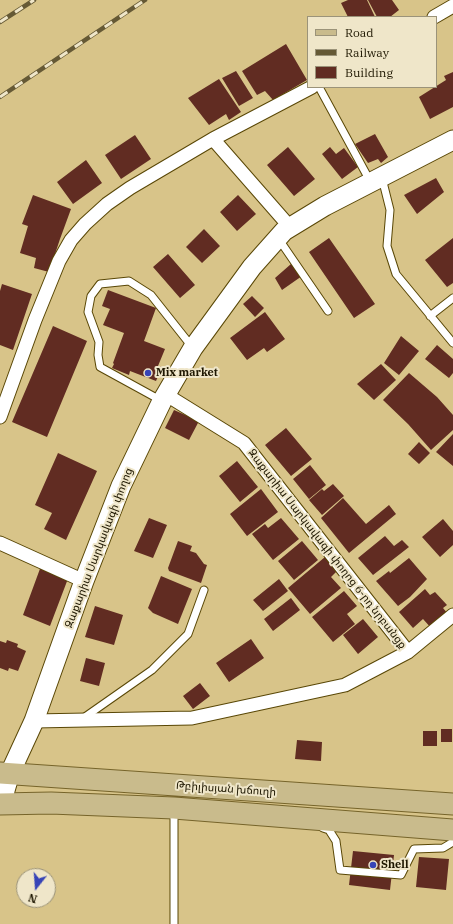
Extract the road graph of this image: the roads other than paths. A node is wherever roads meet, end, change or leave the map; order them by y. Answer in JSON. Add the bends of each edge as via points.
{"nodes":[{"id":1,"x":453,"y":6,"type":"edge"},
{"id":2,"x":436,"y":16,"type":"edge"},
{"id":3,"x":310,"y":88,"type":"edge"},
{"id":4,"x":320,"y":88,"type":"edge"},
{"id":5,"x":213,"y":139,"type":"junction"},
{"id":6,"x":453,"y":140,"type":"edge"},
{"id":7,"x":376,"y":179,"type":"junction"},
{"id":8,"x":284,"y":232,"type":"junction"},
{"id":9,"x":453,"y":298,"type":"edge"},
{"id":10,"x":328,"y":311,"type":"dead end"},
{"id":11,"x":430,"y":316,"type":"junction"},
{"id":12,"x":453,"y":343,"type":"edge"},
{"id":13,"x":193,"y":348,"type":"junction"},
{"id":14,"x":163,"y":398,"type":"junction"},
{"id":15,"x":0,"y":417,"type":"edge"},
{"id":16,"x":0,"y":543,"type":"edge"},
{"id":17,"x":84,"y":580,"type":"junction"},
{"id":18,"x":204,"y":590,"type":"dead end"},
{"id":19,"x":453,"y":615,"type":"edge"},
{"id":20,"x":408,"y":652,"type":"junction"},
{"id":21,"x":80,"y":720,"type":"junction"},
{"id":22,"x":34,"y":721,"type":"junction"},
{"id":23,"x":5,"y":773,"type":"edge"},
{"id":24,"x":0,"y":804,"type":"edge"},
{"id":25,"x":453,"y":804,"type":"edge"},
{"id":26,"x":174,"y":808,"type":"junction"},
{"id":27,"x":292,"y":817,"type":"junction"},
{"id":28,"x":453,"y":830,"type":"edge"},
{"id":29,"x":453,"y":842,"type":"edge"},
{"id":30,"x":174,"y":924,"type":"edge"}],
"edges":[{"from":1,"to":2,"type":"street"},
{"from":3,"to":5,"type":"street"},
{"from":4,"to":7,"type":"lane"},
{"from":5,"to":8,"type":"street"},
{"from":5,"to":15,"type":"street","via":[[107,204],[71,240],[59,261],[35,320]]},
{"from":6,"to":7,"type":"main road","name":"Զաքարիա Սարկավագի փողոց"},
{"from":7,"to":8,"type":"main road","name":"Զաքարիա Սարկավագի փողոց","via":[[325,206]]},
{"from":7,"to":11,"type":"lane","via":[[390,210],[387,246],[396,274]]},
{"from":8,"to":10,"type":"lane"},
{"from":8,"to":13,"type":"main road","name":"Զաքարիա Սարկավագի փողոց","via":[[252,267]]},
{"from":9,"to":11,"type":"lane"},
{"from":11,"to":12,"type":"lane"},
{"from":13,"to":14,"type":"main road","name":"Զաքարիա Սարկավագի փողոց"},
{"from":13,"to":14,"type":"lane","via":[[151,295],[129,281],[100,284],[91,296],[88,312],[99,342],[100,367]]},
{"from":14,"to":17,"type":"main road","name":"Զաքարիա Սարկավագի փողոց","via":[[121,486]]},
{"from":14,"to":20,"type":"street","name":"Զաքարիա Սարկավագի փողոց 6-րդ նրբանցք","via":[[244,443]]},
{"from":16,"to":17,"type":"street"},
{"from":17,"to":22,"type":"main road","name":"Զաքարիա Սարկավագի փողոց"},
{"from":18,"to":21,"type":"lane","via":[[188,634],[152,670]]},
{"from":19,"to":20,"type":"street","name":"Զաքարիա Սարկավագի փողոց 6-րդ նրբանցք"},
{"from":20,"to":21,"type":"street","name":"Զաքարիա Սարկավագի փողոց 6-րդ նրբանցք","via":[[345,685],[192,718]]},
{"from":21,"to":22,"type":"street","name":"Զաքարիա Սարկավագի փողոց 6-րդ նրբանցք"},
{"from":22,"to":23,"type":"main road","name":"Զաքարիա Սարկավագի փողոց"},
{"from":23,"to":24,"type":"main road","name":"Զաքարիա Սարկավագի փողոց"},
{"from":23,"to":25,"type":"main road","name":"Թբիլիսյան խճուղի"},
{"from":24,"to":26,"type":"main road","name":"Թբիլիսյան խճուղի","via":[[51,803]]},
{"from":26,"to":27,"type":"main road","name":"Թբիլիսյան խճուղի"},
{"from":26,"to":30,"type":"lane"},
{"from":27,"to":28,"type":"main road","name":"Թբիլիսյան խճուղի"},
{"from":27,"to":29,"type":"lane","via":[[329,830],[336,841],[340,870],[401,875],[414,849],[443,848]]}]}
